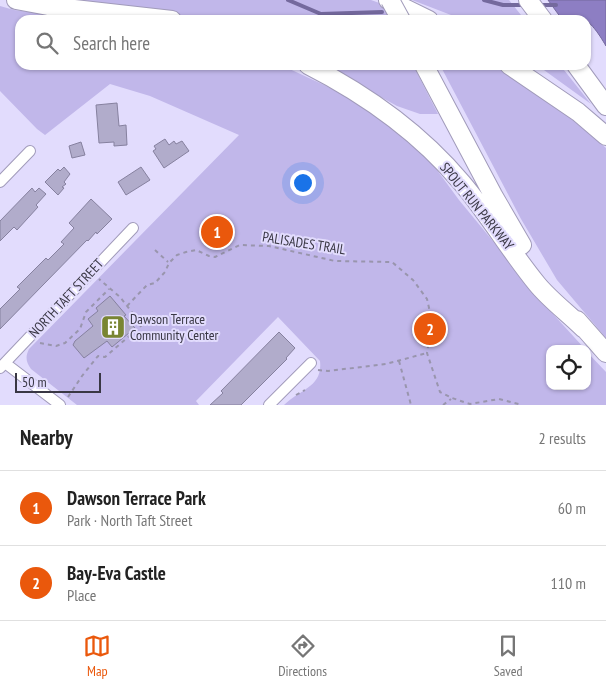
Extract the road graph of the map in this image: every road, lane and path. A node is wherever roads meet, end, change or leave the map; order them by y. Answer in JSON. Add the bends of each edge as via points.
{"nodes":[{"id":1,"x":16,"y":0,"type":"edge"},
{"id":2,"x":389,"y":0,"type":"edge"},
{"id":3,"x":528,"y":0,"type":"edge"},
{"id":4,"x":128,"y":15,"type":"edge"},
{"id":5,"x":398,"y":15,"type":"edge"},
{"id":6,"x":419,"y":15,"type":"edge"},
{"id":7,"x":538,"y":15,"type":"edge"},
{"id":8,"x":317,"y":70,"type":"edge"},
{"id":9,"x":427,"y":70,"type":"edge"},
{"id":10,"x":516,"y":70,"type":"edge"},
{"id":11,"x":580,"y":70,"type":"edge"},
{"id":12,"x":606,"y":106,"type":"edge"},
{"id":13,"x":606,"y":136,"type":"edge"},
{"id":14,"x":30,"y":151,"type":"dead end"},
{"id":15,"x":0,"y":182,"type":"edge"},
{"id":16,"x":133,"y":228,"type":"dead end"},
{"id":17,"x":155,"y":250,"type":"dead end"},
{"id":18,"x":169,"y":263,"type":"junction"},
{"id":19,"x":98,"y":278,"type":"dead end"},
{"id":20,"x":109,"y":289,"type":"junction"},
{"id":21,"x":127,"y":306,"type":"junction"},
{"id":22,"x":584,"y":329,"type":"junction"},
{"id":23,"x":37,"y":340,"type":"dead end"},
{"id":24,"x":426,"y":353,"type":"junction"},
{"id":25,"x":606,"y":353,"type":"edge"},
{"id":26,"x":399,"y":361,"type":"junction"},
{"id":27,"x":310,"y":363,"type":"joint"},
{"id":28,"x":2,"y":366,"type":"edge"},
{"id":29,"x":305,"y":390,"type":"dead end"},
{"id":30,"x":294,"y":395,"type":"dead end"},
{"id":31,"x":68,"y":398,"type":"dead end"},
{"id":32,"x":452,"y":398,"type":"junction"},
{"id":33,"x":60,"y":405,"type":"edge"},
{"id":34,"x":269,"y":405,"type":"edge"},
{"id":35,"x":411,"y":405,"type":"edge"},
{"id":36,"x":443,"y":405,"type":"edge"},
{"id":37,"x":522,"y":405,"type":"edge"}],
"edges":[{"from":1,"to":4,"type":"highway"},
{"from":2,"to":5,"type":"highway","bridge":true},
{"from":2,"to":6,"type":"highway"},
{"from":3,"to":7,"type":"highway"},
{"from":8,"to":22,"type":"highway","name":"SPOUT RUN PARKWAY","via":[[373,104],[429,149],[468,190],[538,285]]},
{"from":9,"to":22,"type":"highway","via":[[514,232],[546,281]]},
{"from":10,"to":13,"type":"highway","via":[[578,112]]},
{"from":11,"to":12,"type":"highway"},
{"from":14,"to":15,"type":"street"},
{"from":16,"to":28,"type":"street","name":"NORTH TAFT STREET"},
{"from":17,"to":18,"type":"path"},
{"from":18,"to":21,"type":"path","name":"PALISADES TRAIL","via":[[165,272]]},
{"from":18,"to":24,"type":"path","name":"PALISADES TRAIL","via":[[186,252],[196,250],[215,257],[240,245],[269,246],[336,261],[392,262],[414,280],[427,299],[432,321]]},
{"from":19,"to":20,"type":"path"},
{"from":20,"to":21,"type":"path"},
{"from":20,"to":23,"type":"path","via":[[86,312],[80,329],[65,343],[56,346]]},
{"from":21,"to":31,"type":"path","via":[[142,325],[105,357],[98,356]]},
{"from":22,"to":25,"type":"highway"},
{"from":24,"to":26,"type":"path"},
{"from":24,"to":32,"type":"path","name":"PALISADES TRAIL","via":[[440,392]]},
{"from":26,"to":27,"type":"path","via":[[321,371]]},
{"from":26,"to":35,"type":"path"},
{"from":27,"to":34,"type":"street"},
{"from":28,"to":33,"type":"street"},
{"from":29,"to":30,"type":"path"},
{"from":32,"to":36,"type":"path"},
{"from":32,"to":37,"type":"path","name":"PALISADES TRAIL","via":[[470,404],[499,399]]}]}
